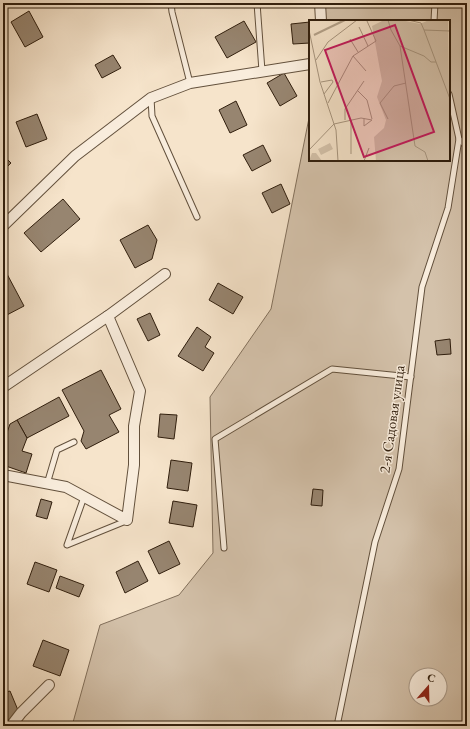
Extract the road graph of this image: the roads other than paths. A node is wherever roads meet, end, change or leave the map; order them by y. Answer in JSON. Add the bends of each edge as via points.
{"nodes":[{"id":1,"x":172,"y":3,"type":"edge"},
{"id":2,"x":257,"y":3,"type":"edge"},
{"id":3,"x":320,"y":3,"type":"edge"},
{"id":4,"x":435,"y":3,"type":"edge"},
{"id":5,"x":321,"y":20,"type":"edge"},
{"id":6,"x":434,"y":20,"type":"edge"},
{"id":7,"x":309,"y":64,"type":"edge"},
{"id":8,"x":262,"y":72,"type":"junction"},
{"id":9,"x":190,"y":83,"type":"junction"},
{"id":10,"x":151,"y":98,"type":"junction"},
{"id":11,"x":450,"y":98,"type":"edge"},
{"id":12,"x":459,"y":139,"type":"junction"},
{"id":13,"x":467,"y":146,"type":"edge"},
{"id":14,"x":197,"y":217,"type":"dead end"},
{"id":15,"x":3,"y":226,"type":"edge"},
{"id":16,"x":165,"y":274,"type":"dead end"},
{"id":17,"x":108,"y":316,"type":"junction"},
{"id":18,"x":411,"y":377,"type":"junction"},
{"id":19,"x":3,"y":387,"type":"edge"},
{"id":20,"x":74,"y":442,"type":"dead end"},
{"id":21,"x":3,"y":475,"type":"edge"},
{"id":22,"x":47,"y":484,"type":"junction"},
{"id":23,"x":84,"y":497,"type":"junction"},
{"id":24,"x":127,"y":520,"type":"junction"},
{"id":25,"x":224,"y":548,"type":"dead end"},
{"id":26,"x":49,"y":685,"type":"dead end"},
{"id":27,"x":11,"y":726,"type":"edge"},
{"id":28,"x":337,"y":726,"type":"edge"}],
"edges":[{"from":1,"to":9,"type":"lane"},
{"from":2,"to":8,"type":"lane"},
{"from":3,"to":5,"type":"street"},
{"from":4,"to":6,"type":"lane"},
{"from":7,"to":8,"type":"street"},
{"from":8,"to":9,"type":"street"},
{"from":9,"to":10,"type":"street"},
{"from":10,"to":14,"type":"lane","via":[[152,116]]},
{"from":10,"to":15,"type":"street","via":[[75,156]]},
{"from":11,"to":12,"type":"lane"},
{"from":12,"to":13,"type":"lane"},
{"from":12,"to":18,"type":"lane","name":"2-я Садовая улица","via":[[448,208],[422,287]]},
{"from":16,"to":17,"type":"street"},
{"from":17,"to":19,"type":"street"},
{"from":17,"to":24,"type":"street","via":[[140,391],[134,426],[134,465]]},
{"from":18,"to":25,"type":"lane","via":[[332,370],[215,439]]},
{"from":18,"to":28,"type":"lane","name":"2-я Садовая улица","via":[[399,468],[375,542]]},
{"from":20,"to":22,"type":"lane","via":[[57,450]]},
{"from":21,"to":22,"type":"street"},
{"from":22,"to":23,"type":"street","via":[[66,487]]},
{"from":23,"to":24,"type":"street"},
{"from":23,"to":24,"type":"lane","via":[[66,545]]},
{"from":26,"to":27,"type":"street"}]}
